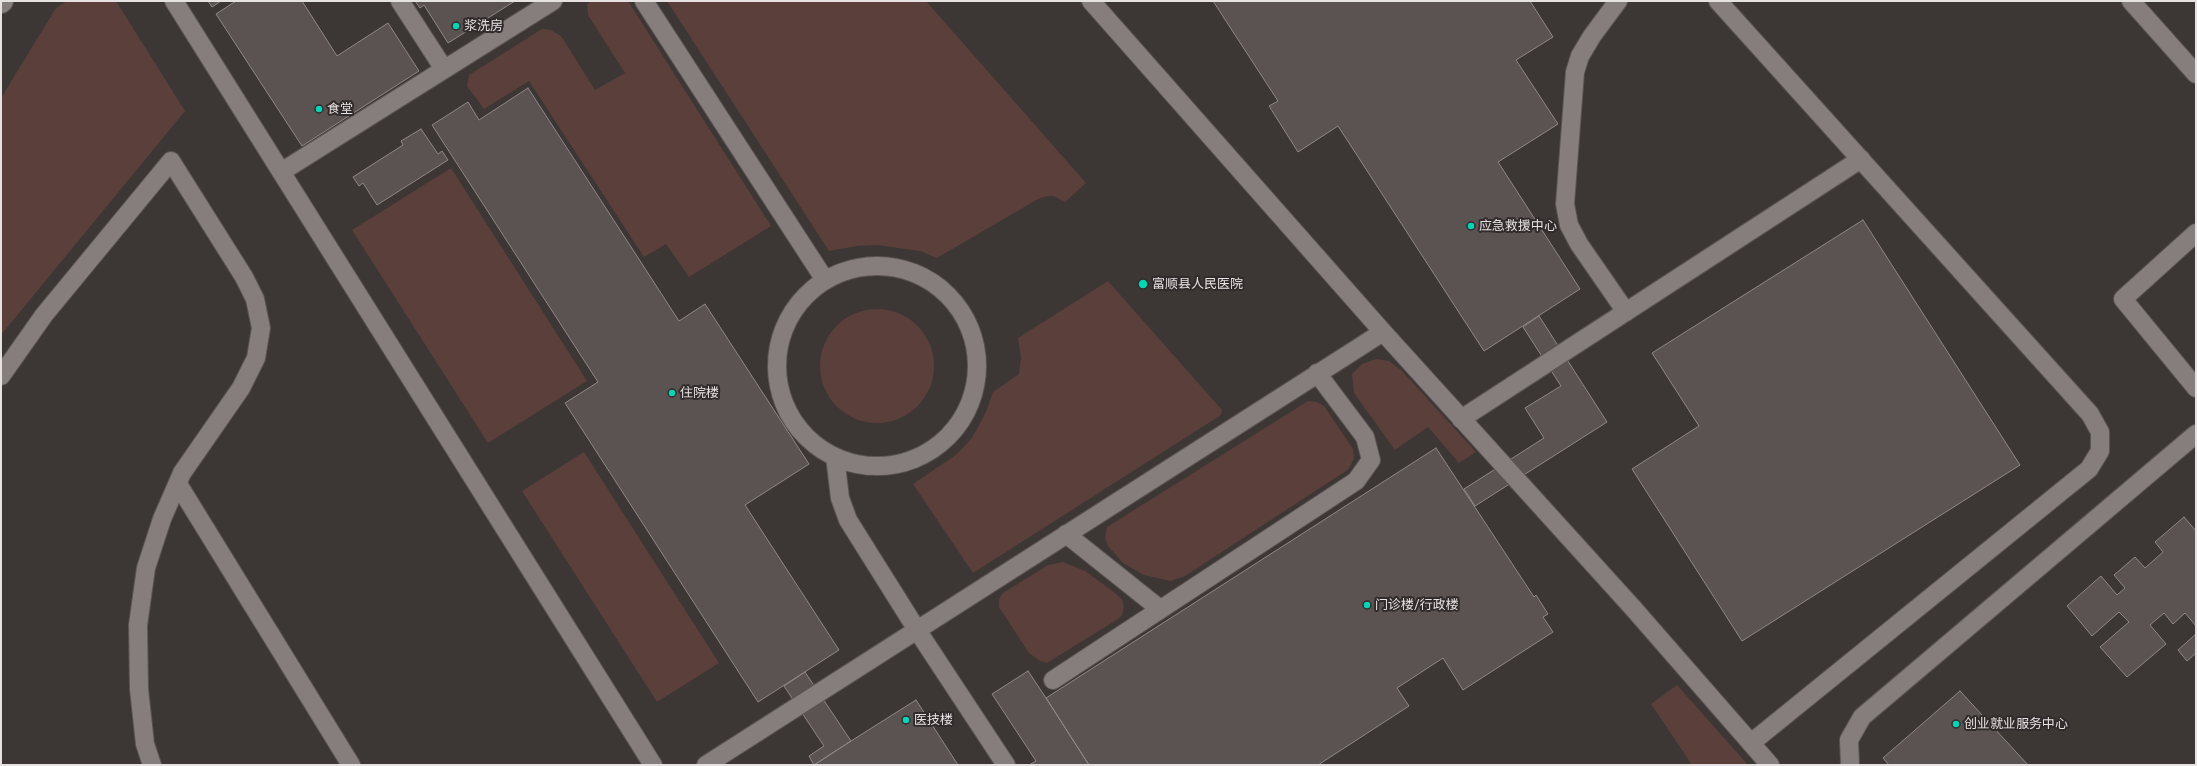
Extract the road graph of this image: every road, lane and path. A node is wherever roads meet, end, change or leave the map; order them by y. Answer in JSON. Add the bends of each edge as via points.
{"nodes":[{"id":1,"x":174,"y":1,"type":"edge"},
{"id":2,"x":400,"y":1,"type":"edge"},
{"id":3,"x":552,"y":1,"type":"edge"},
{"id":4,"x":644,"y":1,"type":"edge"},
{"id":5,"x":1091,"y":1,"type":"edge"},
{"id":6,"x":1618,"y":1,"type":"edge"},
{"id":7,"x":1718,"y":1,"type":"edge"},
{"id":8,"x":2131,"y":1,"type":"edge"},
{"id":9,"x":444,"y":69,"type":"junction"},
{"id":10,"x":2196,"y":74,"type":"edge"},
{"id":11,"x":1860,"y":159,"type":"junction"},
{"id":12,"x":281,"y":172,"type":"junction"},
{"id":13,"x":2196,"y":233,"type":"edge"},
{"id":14,"x":825,"y":280,"type":"junction"},
{"id":15,"x":1626,"y":312,"type":"junction"},
{"id":16,"x":1383,"y":332,"type":"junction"},
{"id":17,"x":1317,"y":373,"type":"junction"},
{"id":18,"x":1,"y":376,"type":"edge"},
{"id":19,"x":2196,"y":388,"type":"edge"},
{"id":20,"x":1461,"y":419,"type":"junction"},
{"id":21,"x":2196,"y":434,"type":"edge"},
{"id":22,"x":835,"y":457,"type":"junction"},
{"id":23,"x":178,"y":484,"type":"junction"},
{"id":24,"x":1066,"y":534,"type":"junction"},
{"id":25,"x":1160,"y":610,"type":"junction"},
{"id":26,"x":917,"y":630,"type":"junction"},
{"id":27,"x":1053,"y":680,"type":"dead end"},
{"id":28,"x":1752,"y":743,"type":"junction"},
{"id":29,"x":152,"y":765,"type":"edge"},
{"id":30,"x":351,"y":765,"type":"edge"},
{"id":31,"x":653,"y":765,"type":"edge"},
{"id":32,"x":706,"y":765,"type":"edge"},
{"id":33,"x":1006,"y":765,"type":"edge"},
{"id":34,"x":1770,"y":765,"type":"edge"},
{"id":35,"x":1850,"y":765,"type":"edge"}],
"edges":[{"from":1,"to":12,"type":"lane"},
{"from":2,"to":9,"type":"lane"},
{"from":3,"to":9,"type":"lane"},
{"from":4,"to":14,"type":"lane"},
{"from":5,"to":16,"type":"lane"},
{"from":6,"to":15,"type":"lane","via":[[1592,36],[1580,56],[1575,72],[1565,204],[1569,225],[1579,244]]},
{"from":7,"to":11,"type":"lane"},
{"from":8,"to":10,"type":"lane"},
{"from":9,"to":12,"type":"lane"},
{"from":11,"to":15,"type":"lane"},
{"from":11,"to":28,"type":"lane","via":[[2090,414],[2100,432],[2100,451],[2089,469]]},
{"from":12,"to":31,"type":"lane"},
{"from":13,"to":19,"type":"lane","via":[[2123,299]]},
{"from":14,"to":22,"type":"lane","via":[[812,288],[796,304],[785,324],[778,345],[776,367],[779,390],[787,411],[816,446]]},
{"from":14,"to":22,"type":"lane","via":[[852,268],[874,265],[918,274],[937,286],[954,302],[966,321],[974,342],[978,364],[975,386],[965,414],[957,427],[941,443],[923,456],[879,466],[856,464]]},
{"from":15,"to":20,"type":"lane"},
{"from":16,"to":17,"type":"lane"},
{"from":16,"to":20,"type":"lane"},
{"from":17,"to":24,"type":"lane"},
{"from":17,"to":25,"type":"lane","via":[[1365,437],[1371,460],[1356,481]]},
{"from":18,"to":23,"type":"lane","via":[[44,315],[171,161],[256,299],[261,328],[256,358],[241,388],[182,473]]},
{"from":20,"to":28,"type":"lane"},
{"from":21,"to":35,"type":"lane","via":[[1862,717],[1849,740]]},
{"from":22,"to":26,"type":"lane","via":[[840,498],[848,520]]},
{"from":23,"to":29,"type":"lane","via":[[162,519],[146,568],[138,625],[140,697],[145,744]]},
{"from":23,"to":30,"type":"lane"},
{"from":24,"to":25,"type":"lane"},
{"from":24,"to":26,"type":"lane"},
{"from":25,"to":27,"type":"lane"},
{"from":26,"to":32,"type":"lane"},
{"from":26,"to":33,"type":"lane"},
{"from":28,"to":34,"type":"lane"}]}
